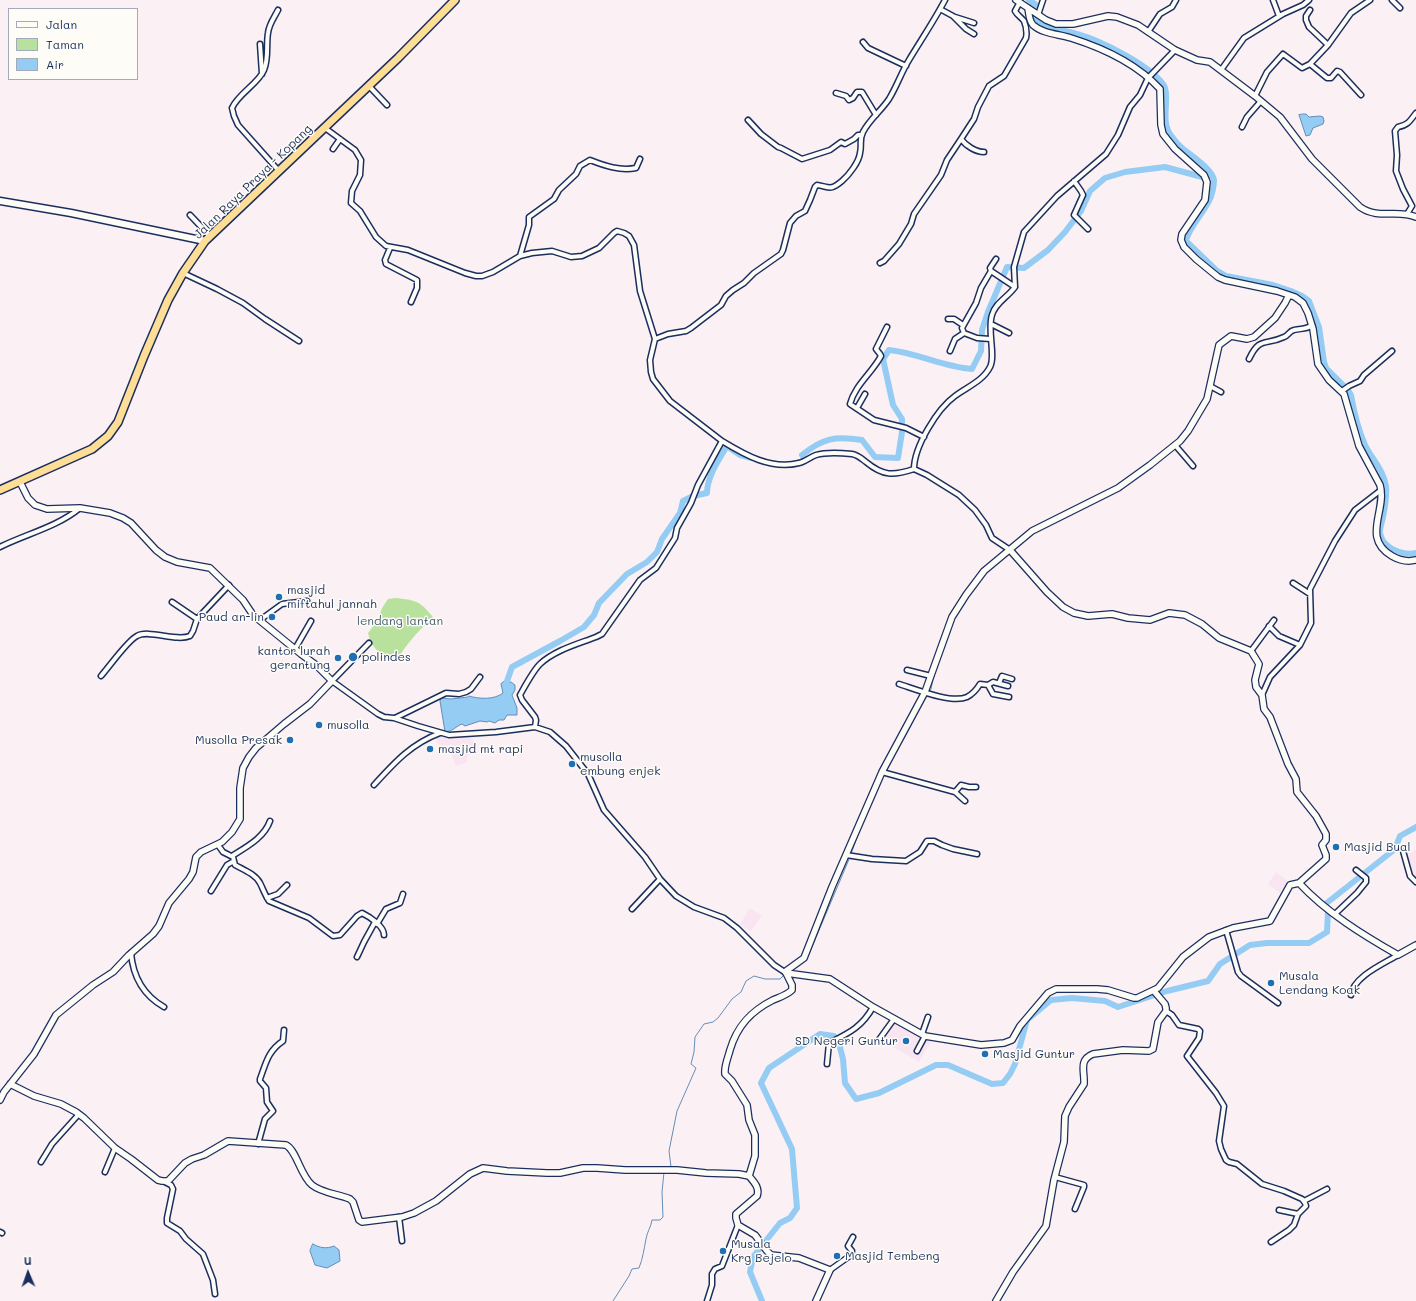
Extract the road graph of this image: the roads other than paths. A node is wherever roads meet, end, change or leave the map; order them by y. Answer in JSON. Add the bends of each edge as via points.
{"nodes":[{"id":1,"x":455,"y":0,"type":"edge"},
{"id":2,"x":945,"y":0,"type":"edge"},
{"id":3,"x":1043,"y":0,"type":"edge"},
{"id":4,"x":1176,"y":0,"type":"edge"},
{"id":5,"x":1274,"y":0,"type":"edge"},
{"id":6,"x":1309,"y":0,"type":"edge"},
{"id":7,"x":1370,"y":0,"type":"edge"},
{"id":8,"x":1392,"y":0,"type":"edge"},
{"id":9,"x":1018,"y":1,"type":"edge"},
{"id":10,"x":1400,"y":8,"type":"dead end"},
{"id":11,"x":940,"y":9,"type":"junction"},
{"id":12,"x":278,"y":10,"type":"dead end"},
{"id":13,"x":1310,"y":10,"type":"dead end"},
{"id":14,"x":1034,"y":12,"type":"junction"},
{"id":15,"x":953,"y":16,"type":"junction"},
{"id":16,"x":1279,"y":16,"type":"junction"},
{"id":17,"x":974,"y":23,"type":"dead end"},
{"id":18,"x":1148,"y":32,"type":"junction"},
{"id":19,"x":974,"y":34,"type":"dead end"},
{"id":20,"x":863,"y":42,"type":"dead end"},
{"id":21,"x":260,"y":44,"type":"dead end"},
{"id":22,"x":1328,"y":45,"type":"junction"},
{"id":23,"x":1175,"y":50,"type":"junction"},
{"id":24,"x":1310,"y":64,"type":"junction"},
{"id":25,"x":906,"y":66,"type":"junction"},
{"id":26,"x":1221,"y":70,"type":"junction"},
{"id":27,"x":262,"y":74,"type":"junction"},
{"id":28,"x":1150,"y":75,"type":"junction"},
{"id":29,"x":369,"y":86,"type":"junction"},
{"id":30,"x":836,"y":93,"type":"dead end"},
{"id":31,"x":1361,"y":95,"type":"dead end"},
{"id":32,"x":1255,"y":96,"type":"junction"},
{"id":33,"x":1261,"y":101,"type":"junction"},
{"id":34,"x":387,"y":105,"type":"dead end"},
{"id":35,"x":1416,"y":113,"type":"edge"},
{"id":36,"x":876,"y":115,"type":"junction"},
{"id":37,"x":748,"y":120,"type":"dead end"},
{"id":38,"x":1242,"y":127,"type":"dead end"},
{"id":39,"x":325,"y":128,"type":"junction"},
{"id":40,"x":861,"y":135,"type":"junction"},
{"id":41,"x":340,"y":139,"type":"junction"},
{"id":42,"x":961,"y":139,"type":"junction"},
{"id":43,"x":333,"y":150,"type":"dead end"},
{"id":44,"x":984,"y":152,"type":"dead end"},
{"id":45,"x":640,"y":159,"type":"dead end"},
{"id":46,"x":279,"y":171,"type":"junction"},
{"id":47,"x":1074,"y":181,"type":"junction"},
{"id":48,"x":0,"y":201,"type":"edge"},
{"id":49,"x":1407,"y":214,"type":"junction"},
{"id":50,"x":190,"y":215,"type":"dead end"},
{"id":51,"x":1416,"y":217,"type":"edge"},
{"id":52,"x":1088,"y":229,"type":"dead end"},
{"id":53,"x":208,"y":238,"type":"junction"},
{"id":54,"x":390,"y":248,"type":"junction"},
{"id":55,"x":520,"y":256,"type":"junction"},
{"id":56,"x":996,"y":259,"type":"dead end"},
{"id":57,"x":880,"y":263,"type":"dead end"},
{"id":58,"x":991,"y":271,"type":"junction"},
{"id":59,"x":183,"y":273,"type":"junction"},
{"id":60,"x":1015,"y":287,"type":"junction"},
{"id":61,"x":1288,"y":295,"type":"junction"},
{"id":62,"x":411,"y":302,"type":"dead end"},
{"id":63,"x":948,"y":319,"type":"dead end"},
{"id":64,"x":991,"y":324,"type":"junction"},
{"id":65,"x":964,"y":325,"type":"junction"},
{"id":66,"x":1312,"y":325,"type":"junction"},
{"id":67,"x":887,"y":327,"type":"dead end"},
{"id":68,"x":964,"y":332,"type":"junction"},
{"id":69,"x":1009,"y":333,"type":"dead end"},
{"id":70,"x":655,"y":338,"type":"junction"},
{"id":71,"x":990,"y":339,"type":"junction"},
{"id":72,"x":299,"y":341,"type":"dead end"},
{"id":73,"x":950,"y":350,"type":"dead end"},
{"id":74,"x":1392,"y":351,"type":"dead end"},
{"id":75,"x":1249,"y":359,"type":"dead end"},
{"id":76,"x":1210,"y":386,"type":"junction"},
{"id":77,"x":1345,"y":389,"type":"junction"},
{"id":78,"x":1221,"y":392,"type":"dead end"},
{"id":79,"x":865,"y":394,"type":"dead end"},
{"id":80,"x":857,"y":408,"type":"junction"},
{"id":81,"x":924,"y":437,"type":"junction"},
{"id":82,"x":722,"y":441,"type":"junction"},
{"id":83,"x":1175,"y":445,"type":"junction"},
{"id":84,"x":1193,"y":466,"type":"dead end"},
{"id":85,"x":914,"y":469,"type":"junction"},
{"id":86,"x":20,"y":482,"type":"junction"},
{"id":87,"x":0,"y":490,"type":"edge"},
{"id":88,"x":1382,"y":490,"type":"junction"},
{"id":89,"x":80,"y":508,"type":"junction"},
{"id":90,"x":0,"y":547,"type":"edge"},
{"id":91,"x":1010,"y":550,"type":"junction"},
{"id":92,"x":1416,"y":560,"type":"edge"},
{"id":93,"x":1293,"y":583,"type":"dead end"},
{"id":94,"x":229,"y":585,"type":"junction"},
{"id":95,"x":1310,"y":594,"type":"junction"},
{"id":96,"x":307,"y":601,"type":"dead end"},
{"id":97,"x":172,"y":602,"type":"dead end"},
{"id":98,"x":197,"y":619,"type":"junction"},
{"id":99,"x":260,"y":620,"type":"junction"},
{"id":100,"x":1274,"y":620,"type":"dead end"},
{"id":101,"x":311,"y":621,"type":"dead end"},
{"id":102,"x":1269,"y":626,"type":"junction"},
{"id":103,"x":369,"y":644,"type":"dead end"},
{"id":104,"x":1300,"y":645,"type":"junction"},
{"id":105,"x":295,"y":649,"type":"junction"},
{"id":106,"x":1251,"y":651,"type":"junction"},
{"id":107,"x":907,"y":670,"type":"dead end"},
{"id":108,"x":101,"y":676,"type":"dead end"},
{"id":109,"x":931,"y":676,"type":"junction"},
{"id":110,"x":480,"y":677,"type":"dead end"},
{"id":111,"x":1012,"y":679,"type":"dead end"},
{"id":112,"x":332,"y":681,"type":"junction"},
{"id":113,"x":999,"y":683,"type":"junction"},
{"id":114,"x":899,"y":684,"type":"dead end"},
{"id":115,"x":988,"y":685,"type":"junction"},
{"id":116,"x":1008,"y":686,"type":"dead end"},
{"id":117,"x":925,"y":693,"type":"junction"},
{"id":118,"x":1262,"y":695,"type":"junction"},
{"id":119,"x":1009,"y":697,"type":"dead end"},
{"id":120,"x":394,"y":718,"type":"junction"},
{"id":121,"x":535,"y":726,"type":"junction"},
{"id":122,"x":440,"y":732,"type":"junction"},
{"id":123,"x":884,"y":773,"type":"junction"},
{"id":124,"x":374,"y":785,"type":"dead end"},
{"id":125,"x":976,"y":787,"type":"dead end"},
{"id":126,"x":955,"y":792,"type":"junction"},
{"id":127,"x":964,"y":801,"type":"dead end"},
{"id":128,"x":270,"y":821,"type":"dead end"},
{"id":129,"x":218,"y":845,"type":"junction"},
{"id":130,"x":1403,"y":850,"type":"dead end"},
{"id":131,"x":977,"y":854,"type":"dead end"},
{"id":132,"x":232,"y":856,"type":"junction"},
{"id":133,"x":850,"y":856,"type":"junction"},
{"id":134,"x":234,"y":861,"type":"junction"},
{"id":135,"x":1356,"y":870,"type":"dead end"},
{"id":136,"x":660,"y":879,"type":"junction"},
{"id":137,"x":1416,"y":882,"type":"edge"},
{"id":138,"x":1299,"y":883,"type":"junction"},
{"id":139,"x":287,"y":885,"type":"dead end"},
{"id":140,"x":211,"y":891,"type":"dead end"},
{"id":141,"x":403,"y":894,"type":"dead end"},
{"id":142,"x":267,"y":898,"type":"junction"},
{"id":143,"x":632,"y":909,"type":"dead end"},
{"id":144,"x":1335,"y":914,"type":"junction"},
{"id":145,"x":376,"y":923,"type":"junction"},
{"id":146,"x":1226,"y":930,"type":"junction"},
{"id":147,"x":384,"y":935,"type":"dead end"},
{"id":148,"x":1416,"y":945,"type":"edge"},
{"id":149,"x":131,"y":953,"type":"junction"},
{"id":150,"x":1398,"y":955,"type":"junction"},
{"id":151,"x":357,"y":957,"type":"dead end"},
{"id":152,"x":786,"y":973,"type":"junction"},
{"id":153,"x":1155,"y":992,"type":"junction"},
{"id":154,"x":1351,"y":995,"type":"dead end"},
{"id":155,"x":1278,"y":1003,"type":"dead end"},
{"id":156,"x":1165,"y":1006,"type":"junction"},
{"id":157,"x":164,"y":1007,"type":"dead end"},
{"id":158,"x":873,"y":1007,"type":"junction"},
{"id":159,"x":928,"y":1017,"type":"dead end"},
{"id":160,"x":894,"y":1019,"type":"junction"},
{"id":161,"x":284,"y":1030,"type":"dead end"},
{"id":162,"x":923,"y":1035,"type":"junction"},
{"id":163,"x":878,"y":1041,"type":"dead end"},
{"id":164,"x":917,"y":1051,"type":"dead end"},
{"id":165,"x":826,"y":1064,"type":"dead end"},
{"id":166,"x":10,"y":1084,"type":"junction"},
{"id":167,"x":0,"y":1100,"type":"edge"},
{"id":168,"x":79,"y":1114,"type":"junction"},
{"id":169,"x":258,"y":1144,"type":"junction"},
{"id":170,"x":115,"y":1148,"type":"junction"},
{"id":171,"x":41,"y":1162,"type":"dead end"},
{"id":172,"x":105,"y":1172,"type":"dead end"},
{"id":173,"x":749,"y":1176,"type":"junction"},
{"id":174,"x":1055,"y":1177,"type":"junction"},
{"id":175,"x":165,"y":1182,"type":"junction"},
{"id":176,"x":1327,"y":1189,"type":"dead end"},
{"id":177,"x":1304,"y":1201,"type":"junction"},
{"id":178,"x":1075,"y":1209,"type":"dead end"},
{"id":179,"x":1279,"y":1210,"type":"dead end"},
{"id":180,"x":1298,"y":1214,"type":"junction"},
{"id":181,"x":399,"y":1217,"type":"junction"},
{"id":182,"x":738,"y":1225,"type":"junction"},
{"id":183,"x":853,"y":1237,"type":"dead end"},
{"id":184,"x":402,"y":1241,"type":"dead end"},
{"id":185,"x":1271,"y":1242,"type":"dead end"},
{"id":186,"x":830,"y":1270,"type":"junction"},
{"id":187,"x":215,"y":1294,"type":"dead end"},
{"id":188,"x":707,"y":1301,"type":"edge"},
{"id":189,"x":816,"y":1301,"type":"edge"},
{"id":190,"x":996,"y":1301,"type":"edge"}],
"edges":[{"from":1,"to":29,"type":"highway","name":"Jalan Raya Praya - Kopang"},
{"from":2,"to":11,"type":"street"},
{"from":3,"to":14,"type":"street"},
{"from":4,"to":18,"type":"street","via":[[1172,7],[1160,14]]},
{"from":5,"to":16,"type":"street"},
{"from":6,"to":16,"type":"street"},
{"from":7,"to":22,"type":"street","via":[[1351,13]]},
{"from":8,"to":10,"type":"street"},
{"from":9,"to":14,"type":"street"},
{"from":9,"to":42,"type":"street","via":[[1015,10],[1024,21],[1026,38],[1004,76],[989,86],[974,119]]},
{"from":11,"to":15,"type":"street"},
{"from":11,"to":25,"type":"street"},
{"from":12,"to":27,"type":"street","via":[[268,31],[266,63]]},
{"from":13,"to":22,"type":"street","via":[[1306,16],[1307,23]]},
{"from":14,"to":18,"type":"street","via":[[1051,22],[1065,24],[1087,22],[1108,16],[1117,17]]},
{"from":14,"to":28,"type":"street","via":[[1029,17],[1031,23],[1040,30],[1072,38]]},
{"from":15,"to":17,"type":"street"},
{"from":15,"to":19,"type":"street"},
{"from":16,"to":26,"type":"street","via":[[1244,38]]},
{"from":18,"to":23,"type":"street"},
{"from":20,"to":25,"type":"street","via":[[866,46]]},
{"from":21,"to":27,"type":"street"},
{"from":22,"to":24,"type":"street"},
{"from":23,"to":26,"type":"street","via":[[1199,61],[1210,62]]},
{"from":23,"to":28,"type":"street"},
{"from":24,"to":31,"type":"street","via":[[1327,78],[1331,78],[1337,71],[1340,72]]},
{"from":24,"to":32,"type":"street","via":[[1302,68],[1282,54],[1267,72]]},
{"from":25,"to":36,"type":"street","via":[[890,97]]},
{"from":26,"to":32,"type":"street"},
{"from":27,"to":46,"type":"street","via":[[233,106],[233,110],[238,125]]},
{"from":28,"to":47,"type":"street","via":[[1140,96],[1130,107],[1110,150]]},
{"from":28,"to":61,"type":"street","via":[[1160,90],[1161,125],[1164,134],[1204,175],[1207,182],[1205,200],[1182,234],[1182,244],[1196,260],[1221,279]]},
{"from":29,"to":34,"type":"street"},
{"from":29,"to":39,"type":"highway","name":"Jalan Raya Praya - Kopang"},
{"from":30,"to":36,"type":"street","via":[[846,96],[849,100],[857,92],[862,92]]},
{"from":32,"to":33,"type":"street"},
{"from":33,"to":38,"type":"street"},
{"from":33,"to":49,"type":"street","via":[[1280,117],[1318,167],[1360,207],[1380,214]]},
{"from":35,"to":49,"type":"street","via":[[1410,122],[1395,131],[1396,171],[1402,189],[1412,206]]},
{"from":36,"to":40,"type":"street"},
{"from":37,"to":40,"type":"street","via":[[761,134],[779,147],[804,159],[830,150],[841,142],[845,144]]},
{"from":39,"to":41,"type":"street"},
{"from":39,"to":46,"type":"highway","name":"Jalan Raya Praya - Kopang"},
{"from":40,"to":70,"type":"street","via":[[860,152],[854,165],[842,181],[832,188],[815,187],[804,210],[790,223],[780,254],[754,272],[726,296],[721,305],[691,328]]},
{"from":41,"to":43,"type":"street"},
{"from":41,"to":54,"type":"street","via":[[355,150],[361,160],[360,175],[352,191],[351,203],[379,240]]},
{"from":42,"to":44,"type":"street","via":[[966,145]]},
{"from":42,"to":57,"type":"street","via":[[947,160],[941,175],[914,214],[899,244]]},
{"from":45,"to":55,"type":"street","via":[[636,168],[627,169],[613,168],[590,160],[583,163],[554,199],[529,217]]},
{"from":46,"to":53,"type":"highway","name":"Jalan Raya Praya - Kopang"},
{"from":47,"to":52,"type":"street","via":[[1083,194],[1074,214]]},
{"from":47,"to":60,"type":"street","via":[[1024,232],[1014,267]]},
{"from":48,"to":53,"type":"main road"},
{"from":49,"to":51,"type":"street"},
{"from":50,"to":53,"type":"street"},
{"from":53,"to":59,"type":"highway","name":"Jalan Raya Praya - Kopang"},
{"from":54,"to":55,"type":"street","via":[[408,250],[476,276],[493,272]]},
{"from":54,"to":62,"type":"street","via":[[386,263],[417,280],[417,288]]},
{"from":55,"to":70,"type":"street","via":[[552,251],[579,257],[603,245],[614,233],[629,236],[634,245],[640,291]]},
{"from":56,"to":58,"type":"street","via":[[990,268]]},
{"from":58,"to":60,"type":"street"},
{"from":58,"to":65,"type":"street"},
{"from":59,"to":72,"type":"street","via":[[243,303]]},
{"from":59,"to":86,"type":"highway","name":"Jalan Raya Praya - Kopang","via":[[168,300],[114,429],[92,449]]},
{"from":60,"to":64,"type":"street","via":[[994,310]]},
{"from":61,"to":66,"type":"street","via":[[1303,303]]},
{"from":61,"to":76,"type":"street","via":[[1275,318],[1252,338],[1233,336],[1221,342]]},
{"from":63,"to":65,"type":"street","via":[[954,319]]},
{"from":64,"to":69,"type":"street"},
{"from":64,"to":71,"type":"street"},
{"from":65,"to":68,"type":"street"},
{"from":66,"to":75,"type":"street","via":[[1307,329],[1291,331],[1275,341],[1260,343]]},
{"from":66,"to":77,"type":"street","via":[[1318,364],[1329,380]]},
{"from":67,"to":80,"type":"street","via":[[876,349],[880,356],[851,400],[850,404]]},
{"from":68,"to":71,"type":"street","via":[[977,338]]},
{"from":68,"to":73,"type":"street","via":[[955,339]]},
{"from":70,"to":82,"type":"street","via":[[650,360],[653,379],[670,401]]},
{"from":71,"to":81,"type":"street","via":[[990,368],[976,383],[949,400]]},
{"from":74,"to":77,"type":"street","via":[[1360,381]]},
{"from":76,"to":78,"type":"street"},
{"from":76,"to":83,"type":"street","via":[[1207,398],[1188,431]]},
{"from":77,"to":88,"type":"street","via":[[1350,420],[1359,446]]},
{"from":79,"to":80,"type":"street"},
{"from":80,"to":81,"type":"street","via":[[874,420],[906,428]]},
{"from":81,"to":85,"type":"street","via":[[915,459]]},
{"from":82,"to":85,"type":"street","via":[[751,458],[778,465],[801,463],[819,454],[848,454],[857,456],[886,474]]},
{"from":82,"to":121,"type":"street","via":[[676,528],[675,538],[656,568],[640,580],[602,634],[564,649],[537,668],[520,695],[536,717]]},
{"from":83,"to":84,"type":"street"},
{"from":83,"to":91,"type":"street","via":[[1118,488],[1032,531]]},
{"from":85,"to":91,"type":"street","via":[[959,495],[983,520],[992,538]]},
{"from":86,"to":87,"type":"highway","name":"Jalan Raya Praya - Kopang"},
{"from":86,"to":89,"type":"street","via":[[31,503],[40,508]]},
{"from":88,"to":92,"type":"street","via":[[1376,534],[1379,545],[1398,558]]},
{"from":88,"to":95,"type":"street","via":[[1353,512],[1332,547]]},
{"from":89,"to":90,"type":"street","via":[[56,524]]},
{"from":89,"to":94,"type":"street","via":[[123,518],[165,557],[209,568]]},
{"from":91,"to":106,"type":"street","via":[[1047,592],[1063,607],[1074,613],[1088,616],[1112,614],[1150,620],[1166,614],[1181,614],[1198,622],[1222,639]]},
{"from":91,"to":109,"type":"street","via":[[984,571],[955,610]]},
{"from":93,"to":95,"type":"street"},
{"from":94,"to":98,"type":"street"},
{"from":94,"to":99,"type":"street"},
{"from":95,"to":104,"type":"street","via":[[1311,621]]},
{"from":96,"to":99,"type":"street","via":[[282,604]]},
{"from":97,"to":98,"type":"street"},
{"from":98,"to":108,"type":"street","via":[[188,637],[146,634],[136,636]]},
{"from":99,"to":105,"type":"street"},
{"from":100,"to":102,"type":"street"},
{"from":101,"to":105,"type":"street"},
{"from":102,"to":104,"type":"street","via":[[1278,635]]},
{"from":102,"to":106,"type":"street"},
{"from":103,"to":112,"type":"street"},
{"from":104,"to":118,"type":"street","via":[[1270,677]]},
{"from":105,"to":112,"type":"street"},
{"from":106,"to":118,"type":"street","via":[[1259,662],[1255,684]]},
{"from":107,"to":109,"type":"street"},
{"from":109,"to":117,"type":"street"},
{"from":110,"to":120,"type":"street","via":[[466,692],[446,693]]},
{"from":111,"to":113,"type":"street","via":[[1002,676]]},
{"from":112,"to":120,"type":"street","via":[[378,714]]},
{"from":112,"to":129,"type":"street","via":[[310,704],[263,741],[249,757],[242,773],[240,819],[227,838]]},
{"from":113,"to":115,"type":"street","via":[[992,682]]},
{"from":113,"to":116,"type":"street"},
{"from":114,"to":117,"type":"street"},
{"from":115,"to":117,"type":"street","via":[[980,684],[970,695],[962,698]]},
{"from":115,"to":119,"type":"street","via":[[992,694]]},
{"from":117,"to":123,"type":"street"},
{"from":118,"to":138,"type":"street","via":[[1264,709],[1270,717],[1296,779],[1297,792],[1316,816],[1326,837],[1322,845],[1326,859]]},
{"from":120,"to":122,"type":"street"},
{"from":121,"to":122,"type":"street","via":[[465,734],[449,735]]},
{"from":121,"to":136,"type":"street","via":[[556,736],[576,758],[588,774],[604,810],[645,856]]},
{"from":122,"to":124,"type":"street","via":[[408,750]]},
{"from":123,"to":126,"type":"street"},
{"from":123,"to":133,"type":"street"},
{"from":125,"to":126,"type":"street","via":[[961,785]]},
{"from":126,"to":127,"type":"street"},
{"from":128,"to":132,"type":"street","via":[[260,837]]},
{"from":129,"to":132,"type":"street","via":[[223,852]]},
{"from":129,"to":149,"type":"street","via":[[198,854],[193,872],[169,904],[156,930]]},
{"from":130,"to":137,"type":"street","via":[[1410,876]]},
{"from":131,"to":133,"type":"street","via":[[929,840],[920,852],[906,861]]},
{"from":132,"to":134,"type":"street"},
{"from":133,"to":152,"type":"street","via":[[804,958]]},
{"from":134,"to":140,"type":"street","via":[[227,865]]},
{"from":134,"to":142,"type":"street","via":[[235,865],[256,877]]},
{"from":135,"to":144,"type":"street","via":[[1366,878],[1366,882]]},
{"from":136,"to":143,"type":"street"},
{"from":136,"to":152,"type":"street","via":[[694,907],[721,917],[737,928],[774,965]]},
{"from":138,"to":144,"type":"street"},
{"from":138,"to":146,"type":"street","via":[[1290,885],[1270,921]]},
{"from":139,"to":142,"type":"street","via":[[278,894]]},
{"from":141,"to":145,"type":"street","via":[[400,903],[386,909]]},
{"from":142,"to":145,"type":"street","via":[[309,918],[335,937],[360,914]]},
{"from":144,"to":150,"type":"street"},
{"from":145,"to":147,"type":"street","via":[[382,928]]},
{"from":145,"to":151,"type":"street"},
{"from":146,"to":153,"type":"street","via":[[1208,938],[1188,953]]},
{"from":146,"to":155,"type":"street","via":[[1240,976]]},
{"from":148,"to":150,"type":"street"},
{"from":149,"to":157,"type":"street","via":[[133,970],[142,987],[153,1001]]},
{"from":149,"to":166,"type":"street","via":[[113,972],[92,985],[56,1015],[34,1054]]},
{"from":150,"to":154,"type":"street","via":[[1359,980],[1352,988]]},
{"from":152,"to":158,"type":"street","via":[[830,979]]},
{"from":152,"to":173,"type":"street","via":[[792,990],[762,1006],[746,1019],[735,1036],[725,1066],[725,1074],[732,1080],[748,1105],[749,1120],[755,1135],[755,1156]]},
{"from":153,"to":156,"type":"street"},
{"from":153,"to":162,"type":"street","via":[[1135,999],[1106,989],[1052,990],[1023,1022],[1012,1040],[1004,1043],[974,1044]]},
{"from":156,"to":174,"type":"street","via":[[1158,1022],[1152,1051],[1093,1054],[1084,1061],[1084,1084],[1066,1113],[1064,1142]]},
{"from":156,"to":177,"type":"street","via":[[1179,1025],[1200,1031],[1187,1056],[1224,1106],[1219,1140],[1226,1160],[1237,1164],[1262,1184]]},
{"from":158,"to":160,"type":"street"},
{"from":158,"to":165,"type":"street","via":[[862,1023],[829,1043]]},
{"from":159,"to":162,"type":"street"},
{"from":160,"to":162,"type":"street"},
{"from":160,"to":163,"type":"street"},
{"from":161,"to":169,"type":"street","via":[[283,1041],[268,1056],[260,1079],[266,1088],[267,1102],[273,1111],[265,1119]]},
{"from":162,"to":164,"type":"street"},
{"from":166,"to":167,"type":"street"},
{"from":166,"to":168,"type":"street"},
{"from":168,"to":170,"type":"street"},
{"from":168,"to":171,"type":"street","via":[[52,1144]]},
{"from":169,"to":175,"type":"street","via":[[226,1141],[186,1163]]},
{"from":169,"to":181,"type":"street","via":[[290,1147],[309,1182],[323,1191],[350,1199],[360,1222]]},
{"from":170,"to":172,"type":"street"},
{"from":170,"to":175,"type":"street","via":[[158,1180]]},
{"from":173,"to":181,"type":"street","via":[[678,1170],[584,1168],[547,1173],[483,1168],[470,1174],[429,1205]]},
{"from":173,"to":182,"type":"street","via":[[758,1188],[758,1194],[736,1214]]},
{"from":174,"to":178,"type":"street","via":[[1084,1185]]},
{"from":174,"to":190,"type":"street","via":[[1046,1226]]},
{"from":175,"to":187,"type":"street","via":[[173,1189],[167,1223],[180,1231],[203,1254],[213,1280]]},
{"from":176,"to":177,"type":"street"},
{"from":177,"to":180,"type":"street","via":[[1306,1206]]},
{"from":179,"to":180,"type":"street"},
{"from":180,"to":185,"type":"street","via":[[1294,1225]]},
{"from":181,"to":184,"type":"street"},
{"from":182,"to":186,"type":"street","via":[[755,1235],[771,1255],[791,1256]]},
{"from":182,"to":188,"type":"street","via":[[722,1266],[715,1269],[712,1274],[712,1285]]},
{"from":183,"to":186,"type":"street","via":[[848,1246],[852,1251],[851,1255]]},
{"from":186,"to":189,"type":"street"}]}
